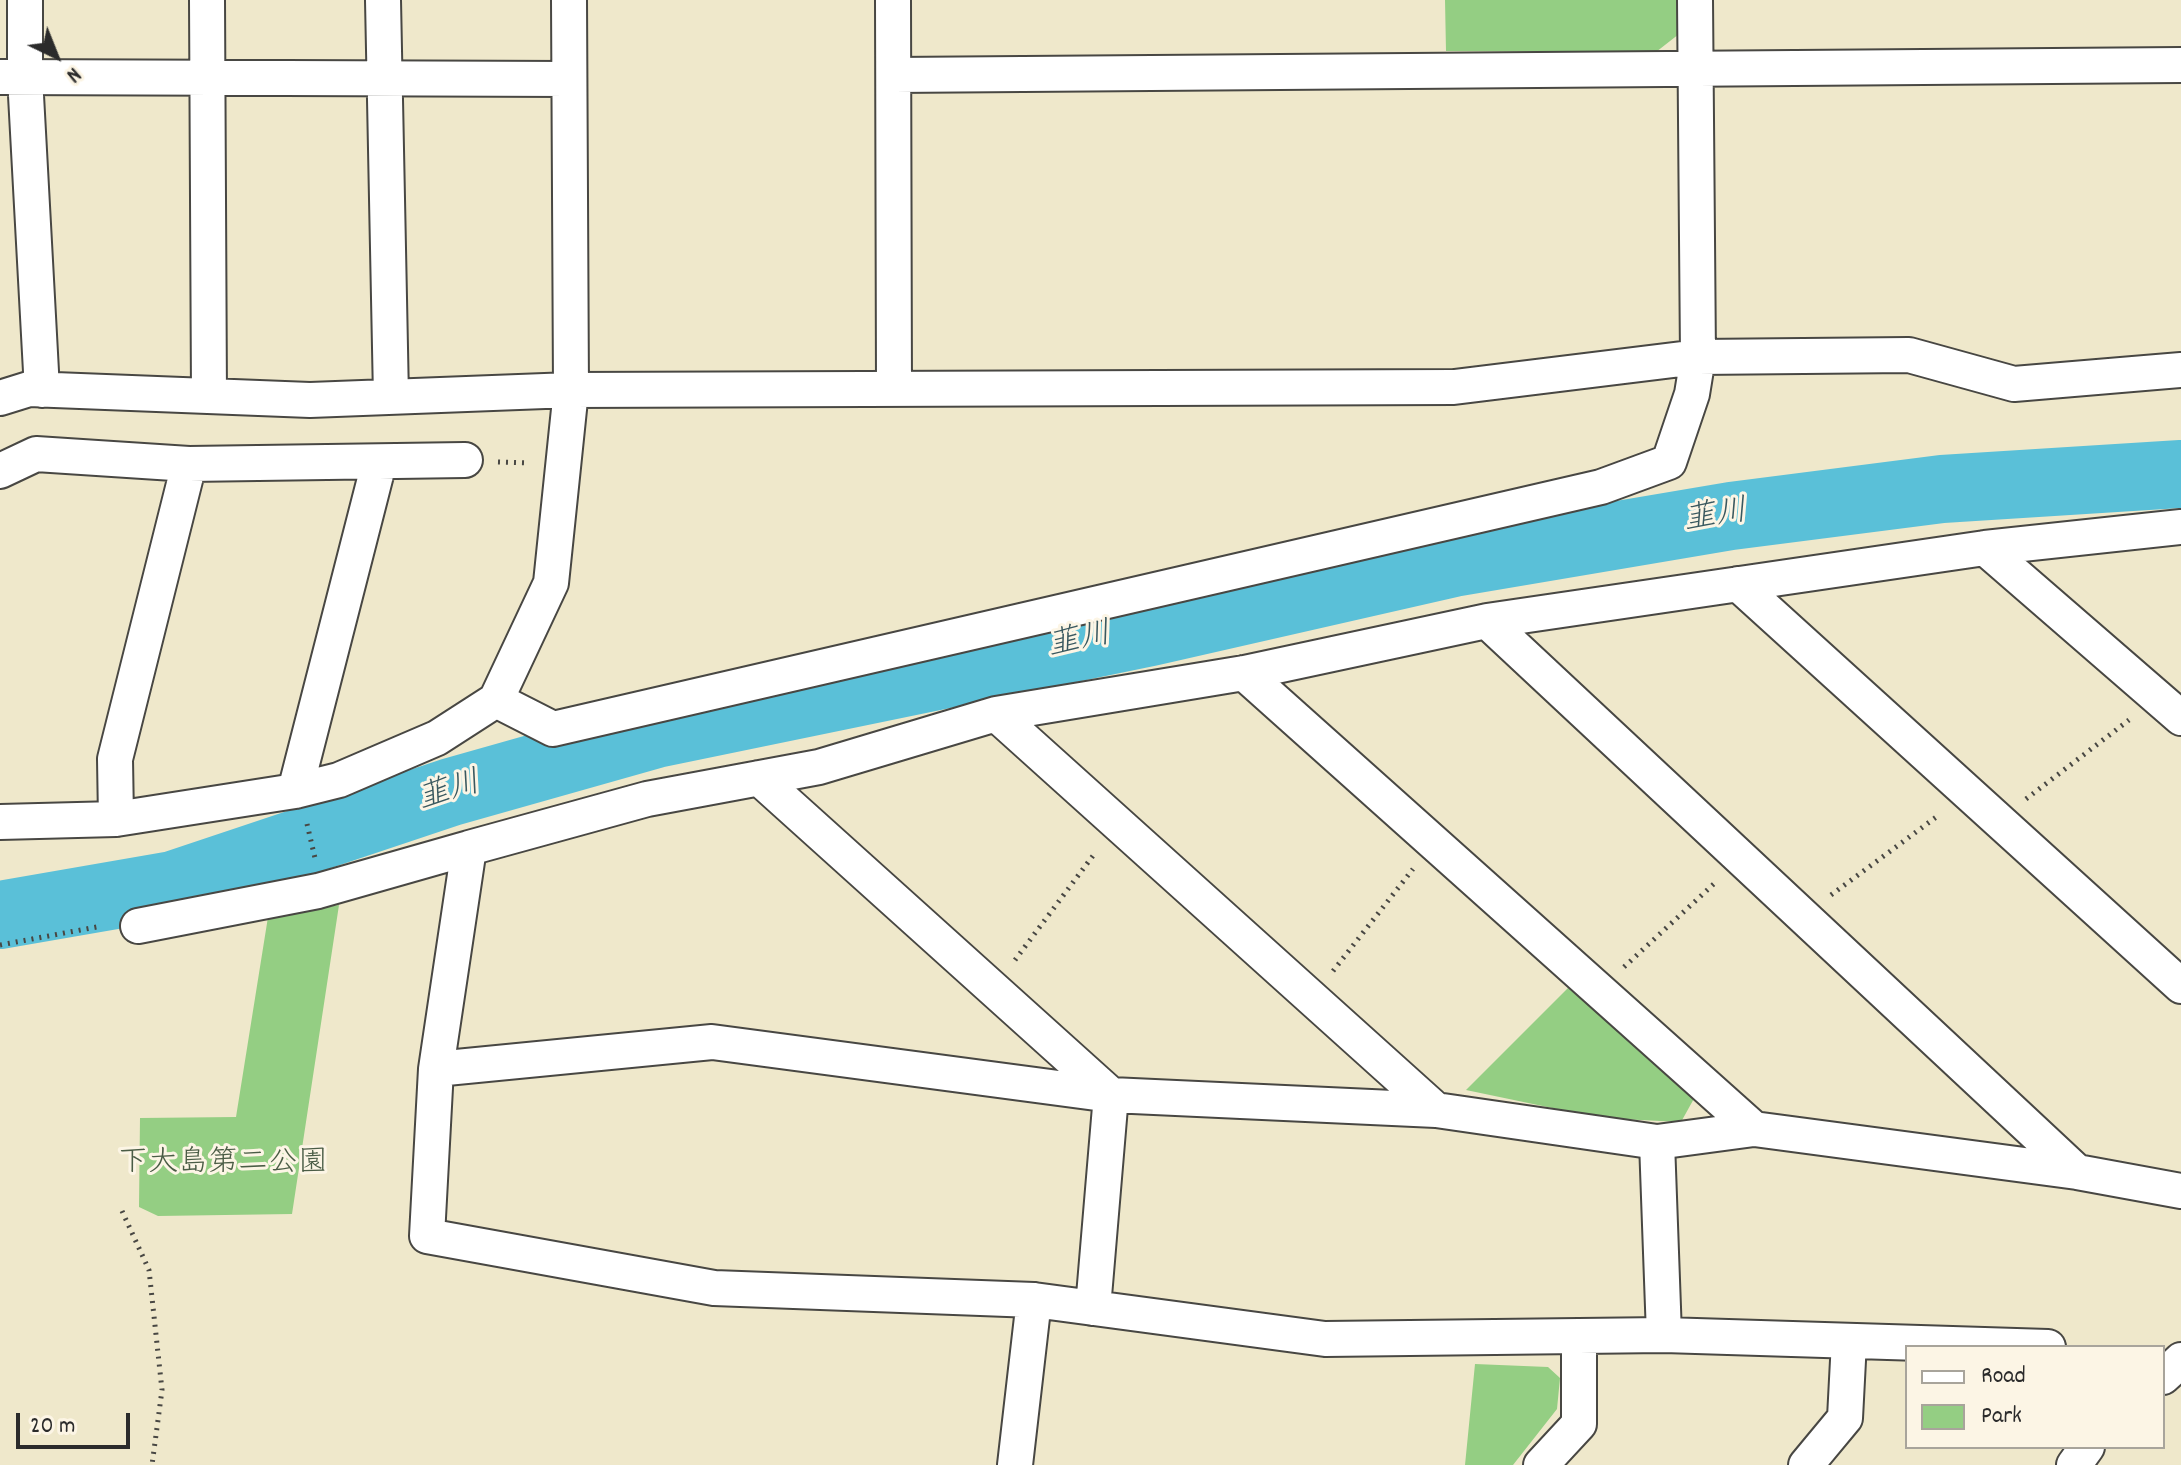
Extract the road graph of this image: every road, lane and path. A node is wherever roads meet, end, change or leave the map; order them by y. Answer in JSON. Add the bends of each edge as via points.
{"nodes":[{"id":1,"x":25,"y":0,"type":"edge"},
{"id":2,"x":207,"y":0,"type":"edge"},
{"id":3,"x":383,"y":0,"type":"edge"},
{"id":4,"x":569,"y":0,"type":"edge"},
{"id":5,"x":893,"y":0,"type":"edge"},
{"id":6,"x":1695,"y":0,"type":"edge"},
{"id":7,"x":2181,"y":65,"type":"edge"},
{"id":8,"x":1695,"y":67,"type":"junction"},
{"id":9,"x":894,"y":75,"type":"junction"},
{"id":10,"x":13,"y":77,"type":"edge"},
{"id":11,"x":209,"y":78,"type":"junction"},
{"id":12,"x":383,"y":79,"type":"junction"},
{"id":13,"x":569,"y":79,"type":"junction"},
{"id":14,"x":1698,"y":357,"type":"junction"},
{"id":15,"x":2181,"y":370,"type":"edge"},
{"id":16,"x":894,"y":388,"type":"junction"},
{"id":17,"x":42,"y":390,"type":"junction"},
{"id":18,"x":571,"y":390,"type":"junction"},
{"id":19,"x":209,"y":396,"type":"junction"},
{"id":20,"x":391,"y":397,"type":"junction"},
{"id":21,"x":0,"y":398,"type":"edge"},
{"id":22,"x":465,"y":460,"type":"joint"},
{"id":23,"x":379,"y":463,"type":"junction"},
{"id":24,"x":189,"y":464,"type":"junction"},
{"id":25,"x":563,"y":465,"type":"junction"},
{"id":26,"x":1,"y":474,"type":"edge"},
{"id":27,"x":2181,"y":527,"type":"edge"},
{"id":28,"x":1985,"y":548,"type":"junction"},
{"id":29,"x":1738,"y":584,"type":"junction"},
{"id":30,"x":1487,"y":621,"type":"junction"},
{"id":31,"x":1244,"y":673,"type":"junction"},
{"id":32,"x":496,"y":700,"type":"junction"},
{"id":33,"x":2170,"y":708,"type":"edge"},
{"id":34,"x":996,"y":714,"type":"junction"},
{"id":35,"x":759,"y":778,"type":"junction"},
{"id":36,"x":297,"y":790,"type":"junction"},
{"id":37,"x":1969,"y":793,"type":"junction"},
{"id":38,"x":116,"y":819,"type":"junction"},
{"id":39,"x":1998,"y":820,"type":"junction"},
{"id":40,"x":0,"y":822,"type":"edge"},
{"id":41,"x":1117,"y":823,"type":"junction"},
{"id":42,"x":1434,"y":843,"type":"junction"},
{"id":43,"x":469,"y":848,"type":"junction"},
{"id":44,"x":1741,"y":859,"type":"junction"},
{"id":45,"x":323,"y":890,"type":"junction"},
{"id":46,"x":1803,"y":916,"type":"junction"},
{"id":47,"x":138,"y":926,"type":"joint"},
{"id":48,"x":0,"y":945,"type":"edge"},
{"id":49,"x":2181,"y":986,"type":"edge"},
{"id":50,"x":993,"y":989,"type":"junction"},
{"id":51,"x":1599,"y":990,"type":"junction"},
{"id":52,"x":1312,"y":998,"type":"junction"},
{"id":53,"x":436,"y":1069,"type":"junction"},
{"id":54,"x":1111,"y":1095,"type":"junction"},
{"id":55,"x":1436,"y":1110,"type":"junction"},
{"id":56,"x":1754,"y":1129,"type":"junction"},
{"id":57,"x":1657,"y":1142,"type":"junction"},
{"id":58,"x":2077,"y":1172,"type":"junction"},
{"id":59,"x":2181,"y":1191,"type":"edge"},
{"id":60,"x":122,"y":1211,"type":"dead end"},
{"id":61,"x":1034,"y":1300,"type":"junction"},
{"id":62,"x":1093,"y":1308,"type":"junction"},
{"id":63,"x":1664,"y":1335,"type":"junction"},
{"id":64,"x":1579,"y":1336,"type":"junction"},
{"id":65,"x":1849,"y":1341,"type":"junction"},
{"id":66,"x":1982,"y":1345,"type":"edge"},
{"id":67,"x":2181,"y":1360,"type":"edge"},
{"id":68,"x":2165,"y":1375,"type":"edge"},
{"id":69,"x":152,"y":1465,"type":"edge"},
{"id":70,"x":1015,"y":1465,"type":"edge"},
{"id":71,"x":1541,"y":1465,"type":"edge"},
{"id":72,"x":1806,"y":1465,"type":"edge"}],
"edges":[{"from":1,"to":10,"type":"street"},
{"from":2,"to":11,"type":"street"},
{"from":3,"to":12,"type":"street"},
{"from":4,"to":13,"type":"street"},
{"from":5,"to":9,"type":"street"},
{"from":6,"to":8,"type":"street"},
{"from":7,"to":8,"type":"street"},
{"from":8,"to":9,"type":"street"},
{"from":8,"to":14,"type":"street"},
{"from":9,"to":16,"type":"street"},
{"from":10,"to":11,"type":"street"},
{"from":10,"to":17,"type":"street"},
{"from":11,"to":12,"type":"street"},
{"from":11,"to":19,"type":"street"},
{"from":12,"to":13,"type":"street"},
{"from":12,"to":20,"type":"street"},
{"from":13,"to":18,"type":"street"},
{"from":14,"to":15,"type":"street","via":[[1909,355],[2014,384]]},
{"from":14,"to":16,"type":"street","via":[[1454,387]]},
{"from":14,"to":32,"type":"street","via":[[1692,394],[1669,462],[1601,487],[553,729]]},
{"from":16,"to":18,"type":"street"},
{"from":17,"to":19,"type":"street"},
{"from":17,"to":21,"type":"street"},
{"from":18,"to":20,"type":"street"},
{"from":18,"to":25,"type":"street"},
{"from":19,"to":20,"type":"street"},
{"from":22,"to":23,"type":"street"},
{"from":22,"to":25,"type":"path"},
{"from":23,"to":24,"type":"street"},
{"from":23,"to":36,"type":"street"},
{"from":24,"to":26,"type":"street","via":[[36,454]]},
{"from":24,"to":38,"type":"street","via":[[115,759]]},
{"from":25,"to":32,"type":"street","via":[[551,583]]},
{"from":27,"to":28,"type":"street"},
{"from":28,"to":29,"type":"street"},
{"from":28,"to":33,"type":"street"},
{"from":29,"to":30,"type":"street"},
{"from":29,"to":37,"type":"street"},
{"from":30,"to":31,"type":"street"},
{"from":30,"to":44,"type":"street"},
{"from":31,"to":34,"type":"street"},
{"from":31,"to":42,"type":"street"},
{"from":32,"to":36,"type":"street","via":[[437,738],[339,780]]},
{"from":33,"to":39,"type":"path"},
{"from":34,"to":35,"type":"street","via":[[819,767]]},
{"from":34,"to":41,"type":"street"},
{"from":35,"to":43,"type":"street","via":[[647,799]]},
{"from":35,"to":50,"type":"street"},
{"from":36,"to":38,"type":"street"},
{"from":36,"to":45,"type":"path"},
{"from":37,"to":39,"type":"street"},
{"from":37,"to":46,"type":"path"},
{"from":38,"to":40,"type":"street"},
{"from":39,"to":49,"type":"street"},
{"from":41,"to":50,"type":"path"},
{"from":41,"to":52,"type":"street"},
{"from":42,"to":51,"type":"street"},
{"from":42,"to":52,"type":"path"},
{"from":43,"to":45,"type":"street"},
{"from":43,"to":53,"type":"street"},
{"from":44,"to":46,"type":"street"},
{"from":44,"to":51,"type":"path"},
{"from":45,"to":47,"type":"street"},
{"from":46,"to":58,"type":"street"},
{"from":47,"to":48,"type":"path","via":[[118,922]]},
{"from":50,"to":54,"type":"street"},
{"from":51,"to":56,"type":"street"},
{"from":52,"to":55,"type":"street"},
{"from":53,"to":54,"type":"street","via":[[712,1042]]},
{"from":53,"to":61,"type":"street","via":[[427,1236],[714,1288]]},
{"from":54,"to":55,"type":"street"},
{"from":54,"to":62,"type":"street"},
{"from":55,"to":57,"type":"street"},
{"from":56,"to":57,"type":"street"},
{"from":56,"to":58,"type":"street"},
{"from":57,"to":63,"type":"street"},
{"from":58,"to":59,"type":"street"},
{"from":60,"to":69,"type":"path","via":[[149,1270],[162,1390]]},
{"from":61,"to":62,"type":"street"},
{"from":61,"to":70,"type":"street"},
{"from":62,"to":64,"type":"street","via":[[1325,1339]]},
{"from":63,"to":64,"type":"street"},
{"from":63,"to":65,"type":"street"},
{"from":64,"to":71,"type":"street","via":[[1579,1424]]},
{"from":65,"to":66,"type":"street"},
{"from":65,"to":72,"type":"street","via":[[1845,1418]]},
{"from":67,"to":68,"type":"street"}]}
